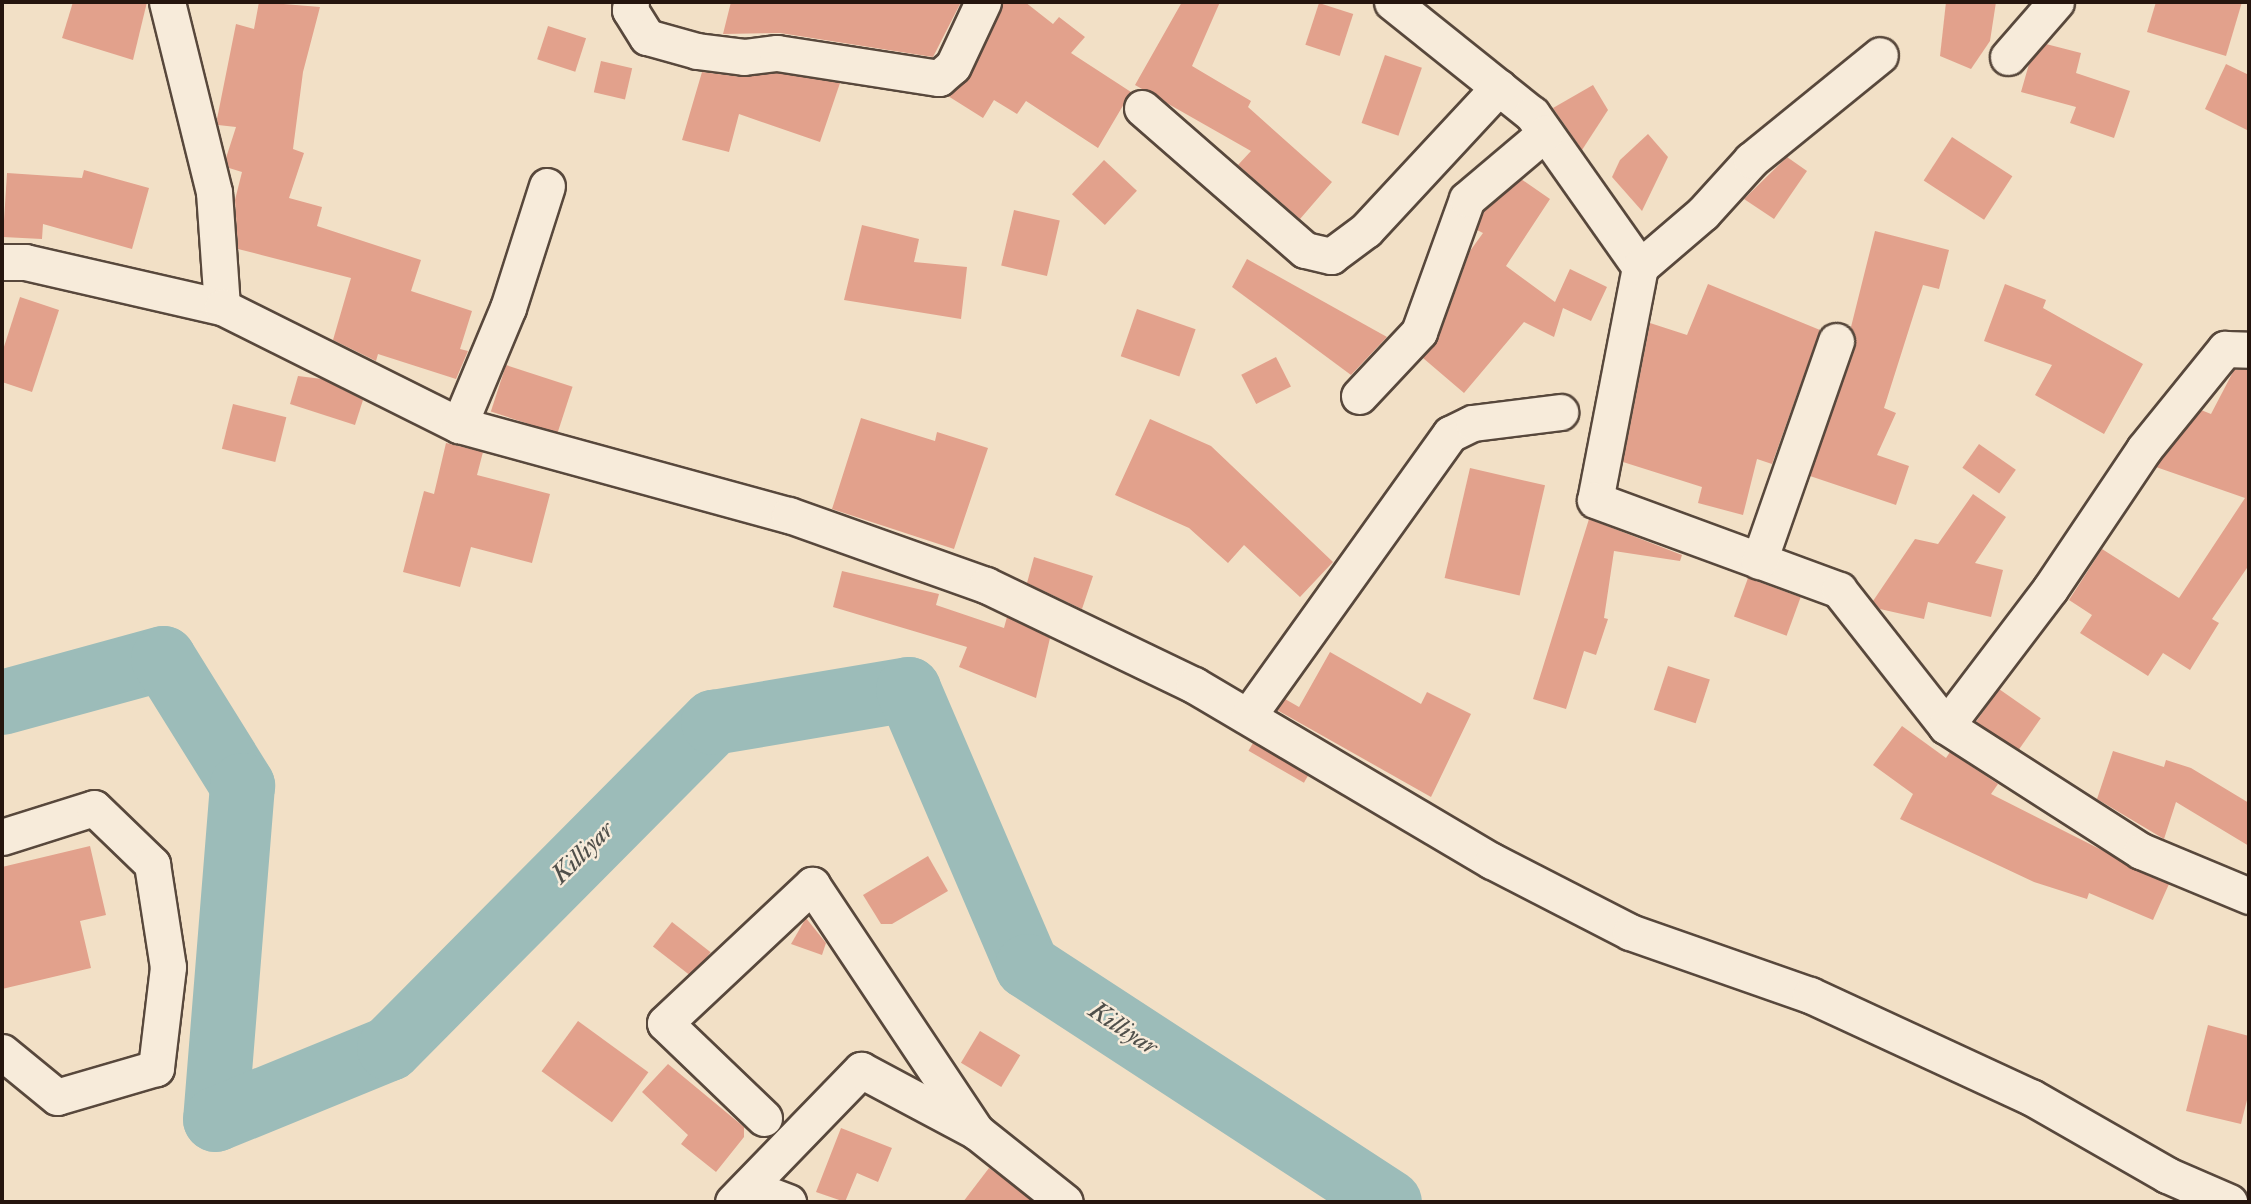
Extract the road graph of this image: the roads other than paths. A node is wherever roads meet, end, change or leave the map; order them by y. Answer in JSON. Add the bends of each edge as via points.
{"nodes":[{"id":1,"x":167,"y":2,"type":"edge"},
{"id":2,"x":631,"y":2,"type":"edge"},
{"id":3,"x":983,"y":2,"type":"edge"},
{"id":4,"x":1392,"y":2,"type":"edge"},
{"id":5,"x":2056,"y":2,"type":"edge"},
{"id":6,"x":1880,"y":55,"type":"dead end"},
{"id":7,"x":2008,"y":57,"type":"dead end"},
{"id":8,"x":1499,"y":87,"type":"junction"},
{"id":9,"x":1142,"y":108,"type":"dead end"},
{"id":10,"x":1545,"y":133,"type":"junction"},
{"id":11,"x":547,"y":186,"type":"dead end"},
{"id":12,"x":2,"y":262,"type":"edge"},
{"id":13,"x":1640,"y":267,"type":"junction"},
{"id":14,"x":222,"y":307,"type":"junction"},
{"id":15,"x":1836,"y":341,"type":"dead end"},
{"id":16,"x":2249,"y":350,"type":"edge"},
{"id":17,"x":1359,"y":396,"type":"dead end"},
{"id":18,"x":1560,"y":412,"type":"dead end"},
{"id":19,"x":459,"y":425,"type":"junction"},
{"id":20,"x":1759,"y":561,"type":"junction"},
{"id":21,"x":1248,"y":716,"type":"junction"},
{"id":22,"x":1946,"y":726,"type":"junction"},
{"id":23,"x":2,"y":837,"type":"edge"},
{"id":24,"x":2249,"y":896,"type":"edge"},
{"id":25,"x":2,"y":1052,"type":"edge"},
{"id":26,"x":764,"y":1118,"type":"dead end"},
{"id":27,"x":976,"y":1132,"type":"junction"},
{"id":28,"x":741,"y":1195,"type":"edge"},
{"id":29,"x":789,"y":1202,"type":"edge"},
{"id":30,"x":1065,"y":1202,"type":"edge"},
{"id":31,"x":2229,"y":1202,"type":"edge"}],
"edges":[{"from":1,"to":14,"type":"street","via":[[214,192]]},
{"from":2,"to":3,"type":"street","via":[[630,10],[647,37],[697,51],[744,57],[777,53],[902,69],[926,78],[939,78],[953,66]]},
{"from":4,"to":8,"type":"street"},
{"from":5,"to":7,"type":"street"},
{"from":6,"to":13,"type":"street","via":[[1751,160],[1703,213]]},
{"from":8,"to":9,"type":"street","via":[[1366,230],[1331,256],[1305,250]]},
{"from":8,"to":10,"type":"street"},
{"from":10,"to":13,"type":"street"},
{"from":10,"to":17,"type":"street","via":[[1467,199],[1419,332]]},
{"from":11,"to":19,"type":"street","via":[[508,308]]},
{"from":12,"to":14,"type":"street","via":[[25,261]]},
{"from":13,"to":20,"type":"street","via":[[1595,500]]},
{"from":14,"to":19,"type":"street"},
{"from":15,"to":20,"type":"street"},
{"from":16,"to":22,"type":"street","via":[[2225,349],[2144,449],[2050,589]]},
{"from":18,"to":21,"type":"street","via":[[1473,423],[1450,434]]},
{"from":19,"to":21,"type":"street","via":[[789,515],[986,584]]},
{"from":20,"to":22,"type":"street","via":[[1839,590]]},
{"from":21,"to":31,"type":"street","via":[[1492,861],[1630,932],[1810,995],[2031,1097],[2167,1175]]},
{"from":22,"to":24,"type":"street","via":[[2141,851]]},
{"from":23,"to":25,"type":"street","via":[[94,808],[152,863],[168,967],[156,1068],[57,1097]]},
{"from":26,"to":27,"type":"street","via":[[665,1023],[812,885]]},
{"from":27,"to":28,"type":"street","via":[[861,1070]]},
{"from":27,"to":30,"type":"street"},
{"from":28,"to":29,"type":"street"}]}
